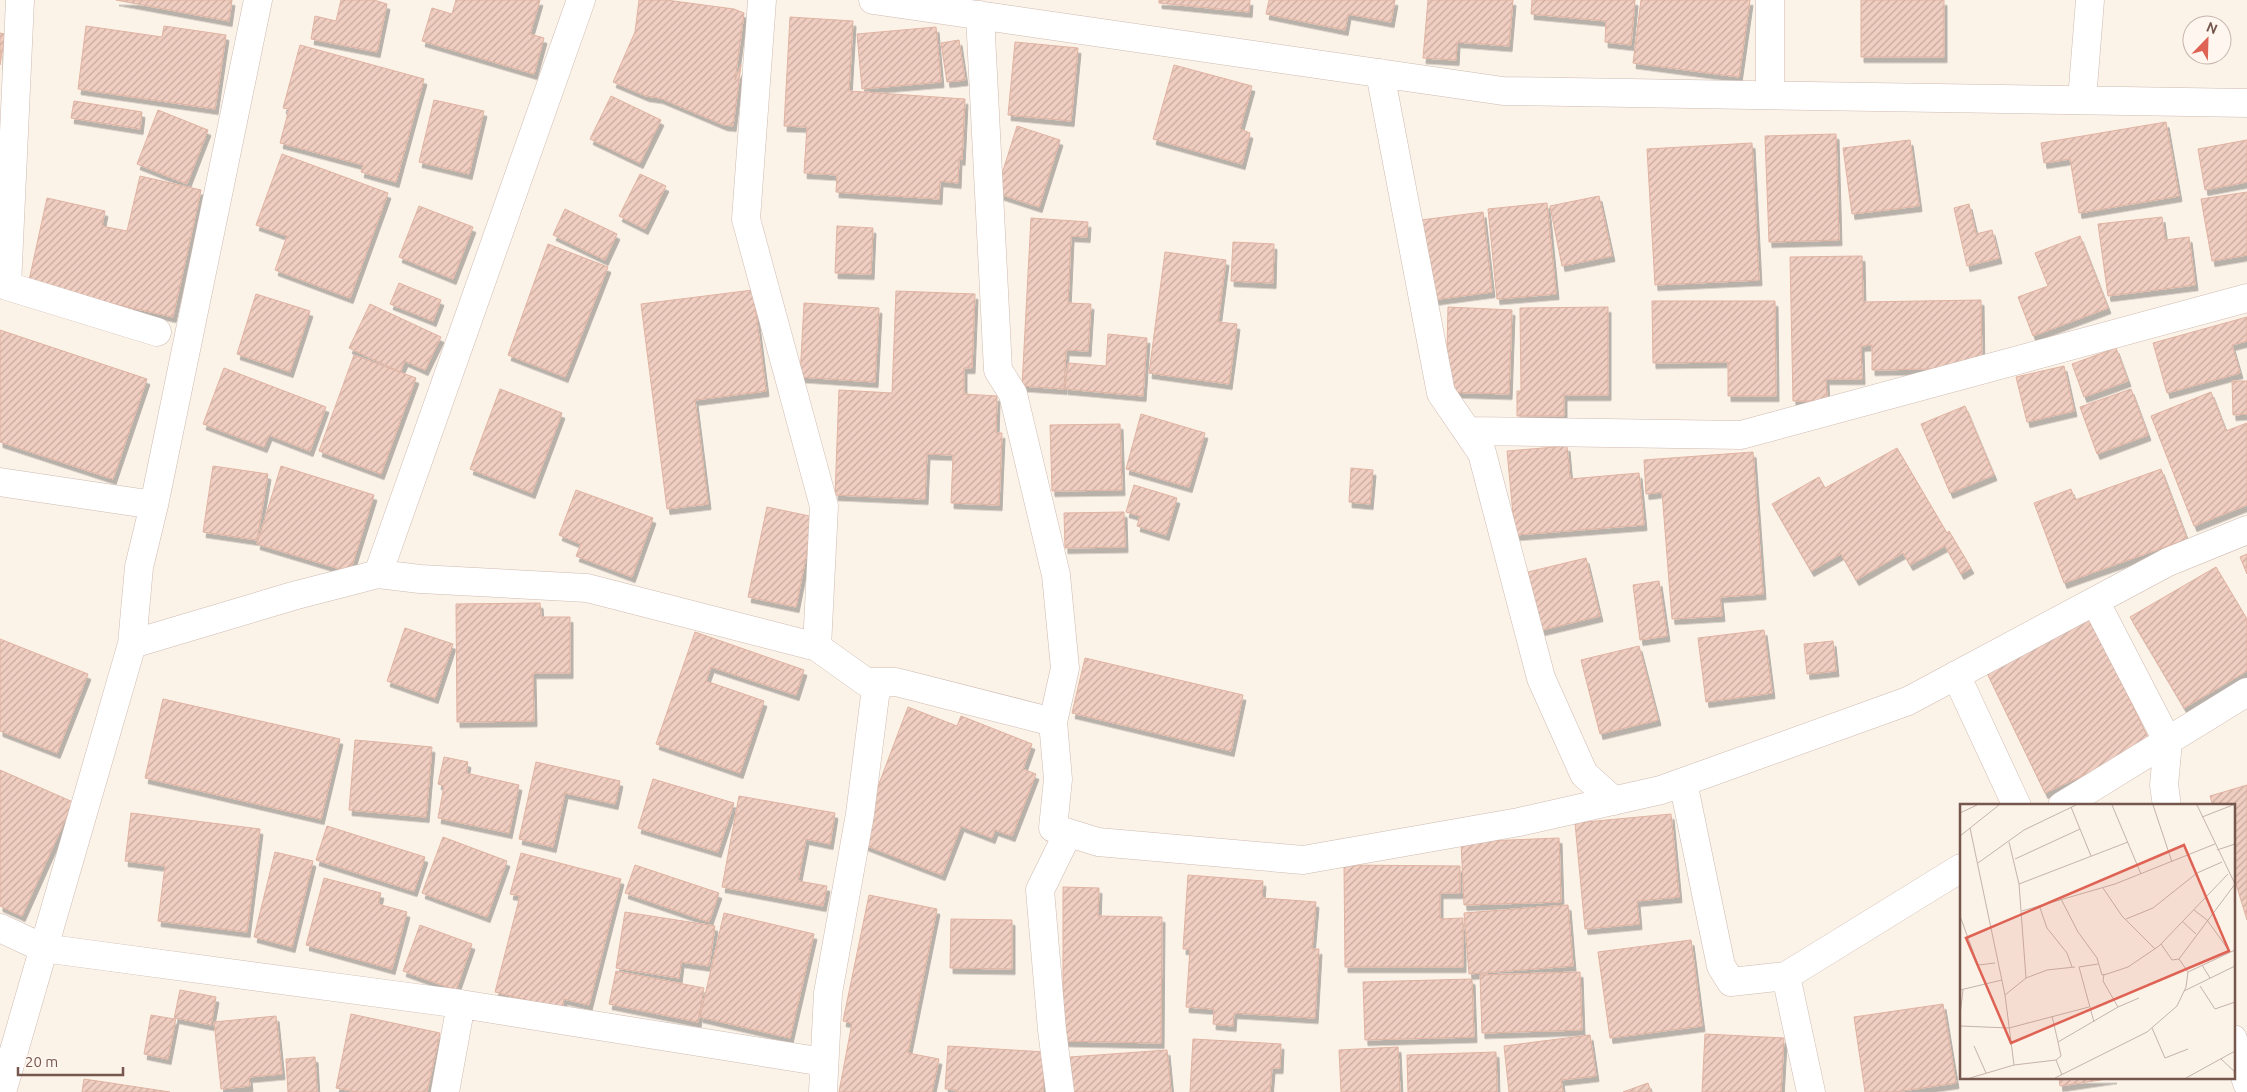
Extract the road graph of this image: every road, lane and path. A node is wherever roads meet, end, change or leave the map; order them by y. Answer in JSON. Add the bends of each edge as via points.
{"nodes":[{"id":1,"x":20,"y":0,"type":"edge"},
{"id":2,"x":258,"y":0,"type":"edge"},
{"id":3,"x":581,"y":0,"type":"edge"},
{"id":4,"x":762,"y":0,"type":"edge"},
{"id":5,"x":873,"y":0,"type":"edge"},
{"id":6,"x":1770,"y":0,"type":"edge"},
{"id":7,"x":2090,"y":0,"type":"edge"},
{"id":8,"x":980,"y":15,"type":"junction"},
{"id":9,"x":1380,"y":73,"type":"junction"},
{"id":10,"x":1770,"y":94,"type":"junction"},
{"id":11,"x":2082,"y":100,"type":"junction"},
{"id":12,"x":2247,"y":103,"type":"edge"},
{"id":13,"x":2247,"y":298,"type":"edge"},
{"id":14,"x":158,"y":332,"type":"dead end"},
{"id":15,"x":1467,"y":431,"type":"junction"},
{"id":16,"x":0,"y":482,"type":"edge"},
{"id":17,"x":154,"y":505,"type":"junction"},
{"id":18,"x":2247,"y":530,"type":"edge"},
{"id":19,"x":378,"y":574,"type":"junction"},
{"id":20,"x":2095,"y":601,"type":"junction"},
{"id":21,"x":132,"y":644,"type":"junction"},
{"id":22,"x":817,"y":647,"type":"junction"},
{"id":23,"x":1956,"y":675,"type":"junction"},
{"id":24,"x":880,"y":682,"type":"junction"},
{"id":25,"x":2247,"y":692,"type":"edge"},
{"id":26,"x":1053,"y":722,"type":"junction"},
{"id":27,"x":2168,"y":742,"type":"junction"},
{"id":28,"x":1683,"y":782,"type":"junction"},
{"id":29,"x":1614,"y":801,"type":"junction"},
{"id":30,"x":2016,"y":804,"type":"edge"},
{"id":31,"x":2065,"y":804,"type":"edge"},
{"id":32,"x":2167,"y":804,"type":"edge"},
{"id":33,"x":1068,"y":833,"type":"junction"},
{"id":34,"x":1960,"y":869,"type":"edge"},
{"id":35,"x":0,"y":928,"type":"edge"},
{"id":36,"x":43,"y":948,"type":"junction"},
{"id":37,"x":1786,"y":976,"type":"junction"},
{"id":38,"x":461,"y":1004,"type":"junction"},
{"id":39,"x":2234,"y":1042,"type":"edge"},
{"id":40,"x":824,"y":1062,"type":"junction"},
{"id":41,"x":2247,"y":1083,"type":"edge"},
{"id":42,"x":2,"y":1092,"type":"edge"},
{"id":43,"x":445,"y":1092,"type":"edge"},
{"id":44,"x":822,"y":1092,"type":"edge"},
{"id":45,"x":1060,"y":1092,"type":"edge"},
{"id":46,"x":1811,"y":1092,"type":"edge"}],
"edges":[{"from":1,"to":14,"type":"street","via":[[6,286]]},
{"from":2,"to":17,"type":"street"},
{"from":3,"to":19,"type":"street"},
{"from":4,"to":22,"type":"street","via":[[746,219],[824,506]]},
{"from":5,"to":8,"type":"street"},
{"from":6,"to":10,"type":"street"},
{"from":7,"to":11,"type":"street"},
{"from":8,"to":9,"type":"street"},
{"from":8,"to":26,"type":"street","via":[[998,370],[1013,394],[1056,575],[1065,668]]},
{"from":9,"to":10,"type":"street","via":[[1503,90]]},
{"from":9,"to":15,"type":"street","via":[[1441,394]]},
{"from":10,"to":11,"type":"street"},
{"from":11,"to":12,"type":"street"},
{"from":13,"to":15,"type":"street","via":[[1741,435]]},
{"from":15,"to":29,"type":"street","via":[[1482,453],[1541,678],[1584,774]]},
{"from":16,"to":17,"type":"street"},
{"from":17,"to":21,"type":"street","via":[[139,567]]},
{"from":18,"to":20,"type":"street","via":[[2168,562]]},
{"from":19,"to":21,"type":"street"},
{"from":19,"to":22,"type":"street","via":[[587,588]]},
{"from":20,"to":23,"type":"street"},
{"from":20,"to":27,"type":"street"},
{"from":21,"to":36,"type":"street"},
{"from":22,"to":24,"type":"street","via":[[866,682]]},
{"from":23,"to":28,"type":"street","via":[[1908,701]]},
{"from":23,"to":30,"type":"street"},
{"from":24,"to":26,"type":"street","via":[[896,682]]},
{"from":24,"to":40,"type":"street","via":[[875,696],[860,814],[828,993]]},
{"from":25,"to":27,"type":"street"},
{"from":26,"to":33,"type":"street","via":[[1058,779],[1052,828]]},
{"from":27,"to":31,"type":"street"},
{"from":27,"to":32,"type":"street","via":[[2164,785]]},
{"from":28,"to":29,"type":"street"},
{"from":28,"to":37,"type":"street","via":[[1721,966],[1731,982]]},
{"from":29,"to":33,"type":"street","via":[[1519,822],[1303,860],[1098,842]]},
{"from":33,"to":45,"type":"street","via":[[1040,890]]},
{"from":34,"to":37,"type":"street"},
{"from":35,"to":36,"type":"street"},
{"from":36,"to":38,"type":"street"},
{"from":36,"to":42,"type":"street"},
{"from":37,"to":46,"type":"street"},
{"from":38,"to":40,"type":"street"},
{"from":38,"to":43,"type":"street"},
{"from":39,"to":41,"type":"street"},
{"from":40,"to":44,"type":"street"}]}
